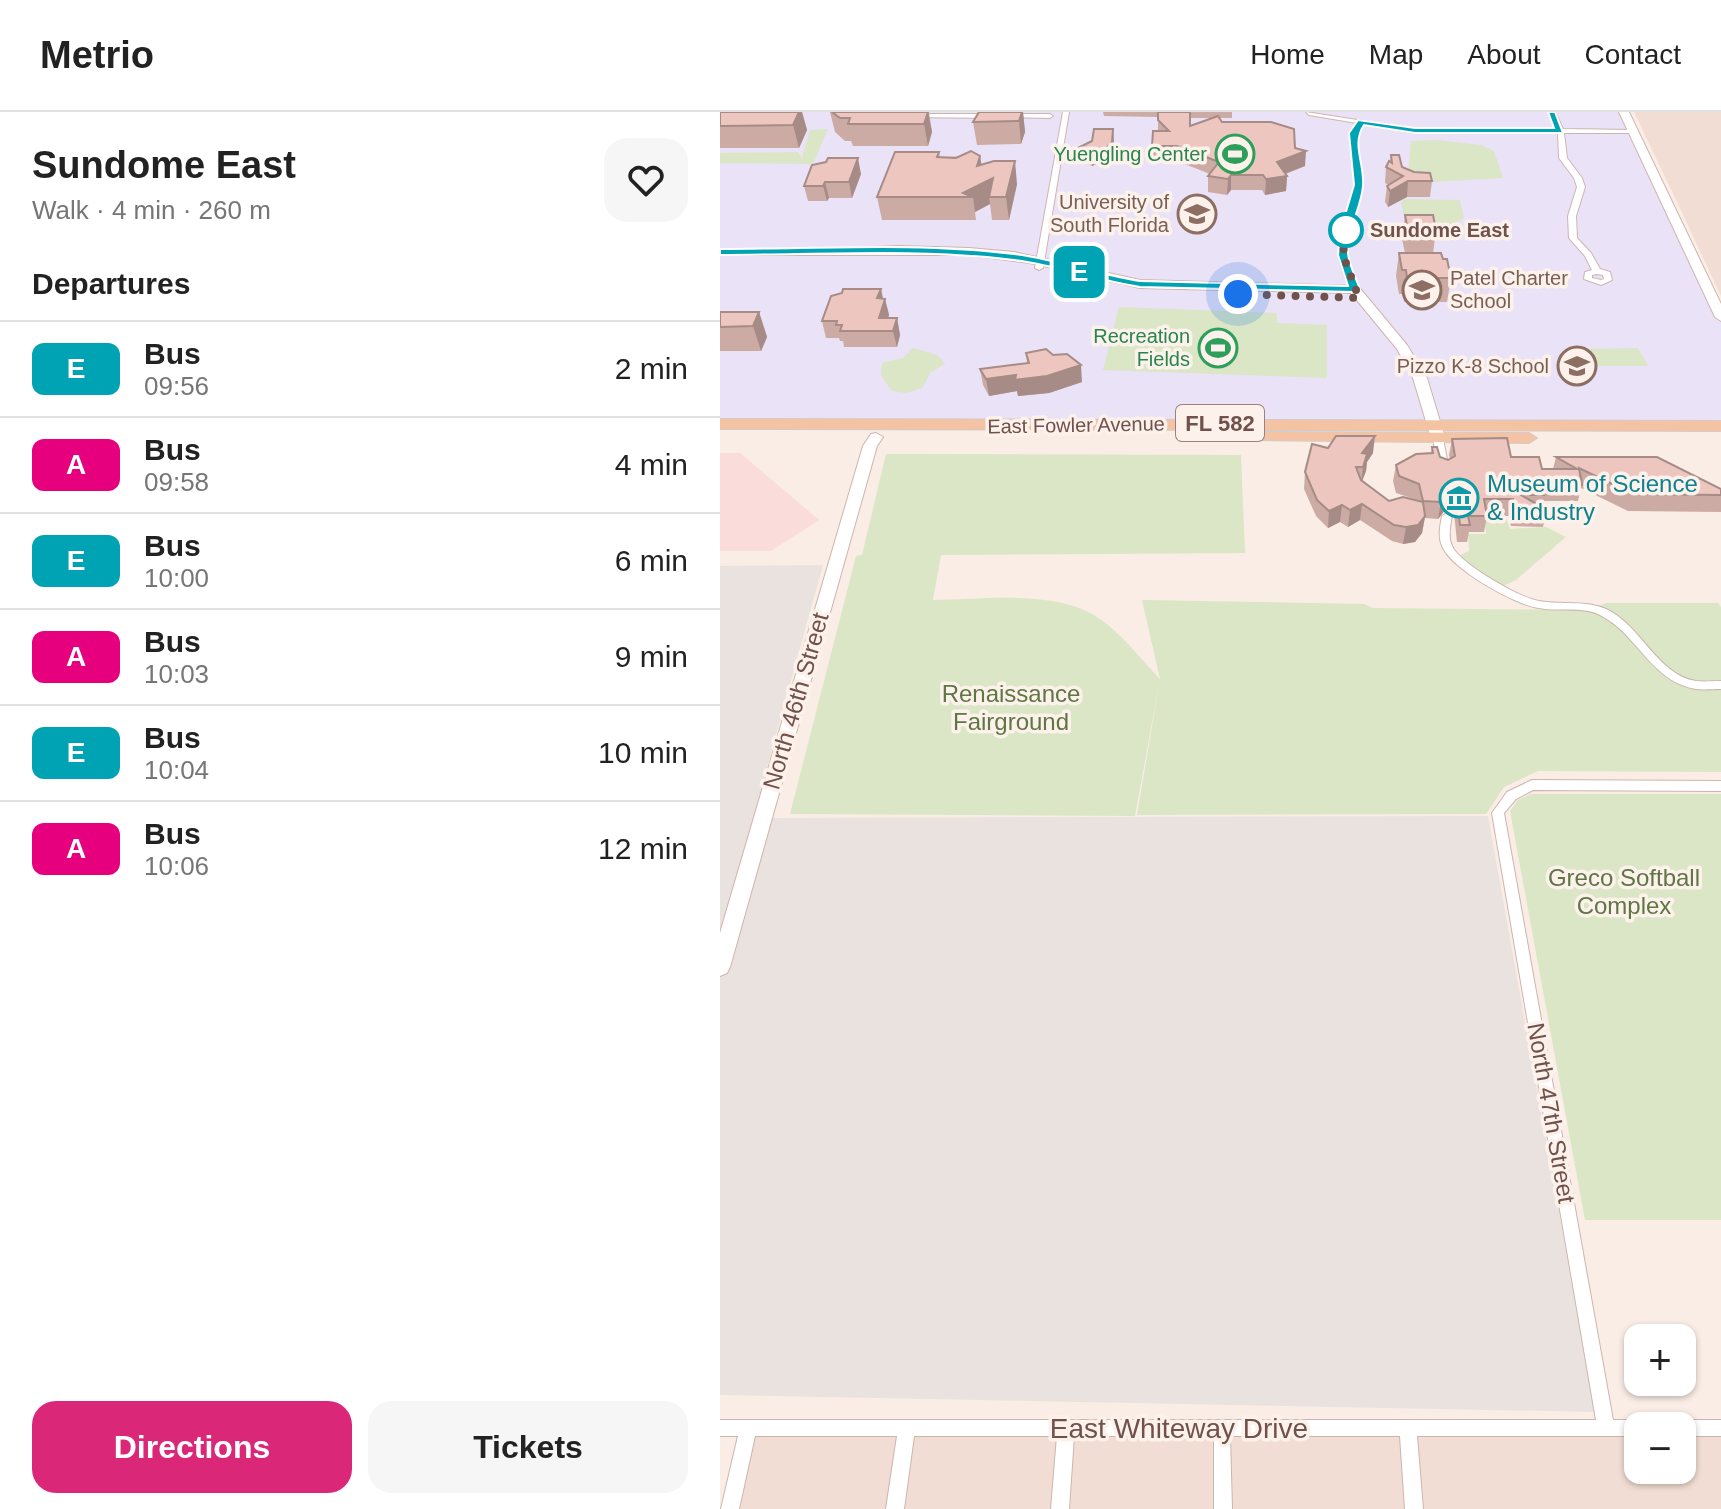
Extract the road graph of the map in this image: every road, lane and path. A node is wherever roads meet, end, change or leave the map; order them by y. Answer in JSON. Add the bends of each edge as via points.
{"nodes":[{"id":1,"x":1552,"y":112,"type":"edge"},
{"id":2,"x":1624,"y":112,"type":"edge"},
{"id":3,"x":1309,"y":113,"type":"edge"},
{"id":4,"x":1060,"y":114,"type":"edge"},
{"id":5,"x":906,"y":116,"type":"edge"},
{"id":6,"x":1361,"y":122,"type":"junction"},
{"id":7,"x":1560,"y":131,"type":"junction"},
{"id":8,"x":1633,"y":131,"type":"junction"},
{"id":9,"x":720,"y":252,"type":"edge"},
{"id":10,"x":1035,"y":264,"type":"junction"},
{"id":11,"x":1597,"y":271,"type":"dead end"},
{"id":12,"x":1357,"y":293,"type":"junction"},
{"id":13,"x":1721,"y":317,"type":"edge"},
{"id":14,"x":720,"y":424,"type":"edge"},
{"id":15,"x":1721,"y":426,"type":"edge"},
{"id":16,"x":876,"y":431,"type":"junction"},
{"id":17,"x":1436,"y":431,"type":"junction"},
{"id":18,"x":720,"y":437,"type":"edge"},
{"id":19,"x":1721,"y":438,"type":"edge"},
{"id":20,"x":1444,"y":471,"type":"edge"},
{"id":21,"x":1447,"y":516,"type":"dead end"},
{"id":22,"x":1721,"y":685,"type":"edge"},
{"id":23,"x":1721,"y":786,"type":"edge"},
{"id":24,"x":720,"y":967,"type":"edge"},
{"id":25,"x":720,"y":1428,"type":"edge"},
{"id":26,"x":748,"y":1428,"type":"junction"},
{"id":27,"x":907,"y":1428,"type":"junction"},
{"id":28,"x":1066,"y":1428,"type":"junction"},
{"id":29,"x":1606,"y":1428,"type":"junction"},
{"id":30,"x":1624,"y":1428,"type":"edge"},
{"id":31,"x":1696,"y":1428,"type":"edge"},
{"id":32,"x":1721,"y":1428,"type":"edge"},
{"id":33,"x":1222,"y":1429,"type":"junction"},
{"id":34,"x":1408,"y":1429,"type":"junction"},
{"id":35,"x":730,"y":1509,"type":"edge"},
{"id":36,"x":895,"y":1509,"type":"edge"},
{"id":37,"x":1060,"y":1509,"type":"edge"},
{"id":38,"x":1223,"y":1509,"type":"edge"},
{"id":39,"x":1414,"y":1509,"type":"edge"}],
"edges":[{"from":1,"to":7,"type":"street"},
{"from":2,"to":8,"type":"street"},
{"from":3,"to":6,"type":"street"},
{"from":4,"to":5,"type":"street"},
{"from":4,"to":10,"type":"street"},
{"from":6,"to":7,"type":"street","via":[[1415,131]]},
{"from":6,"to":12,"type":"street","via":[[1353,143],[1359,185],[1343,255]]},
{"from":7,"to":8,"type":"street"},
{"from":7,"to":11,"type":"street","via":[[1563,158],[1581,187],[1572,216],[1573,238]]},
{"from":8,"to":13,"type":"street"},
{"from":9,"to":10,"type":"street","via":[[830,252]]},
{"from":10,"to":12,"type":"street","via":[[1102,286],[1135,290]]},
{"from":12,"to":17,"type":"street","via":[[1403,348],[1420,378]]},
{"from":14,"to":16,"type":"main road","name":"East Fowler Avenue","number":"FL 582"},
{"from":15,"to":17,"type":"main road","name":"East Fowler Avenue","number":"FL 582"},
{"from":16,"to":17,"type":"main road","name":"East Fowler Avenue","number":"FL 582"},
{"from":16,"to":17,"type":"main road","name":"East Fowler Avenue","number":"FL 582","via":[[980,426]]},
{"from":16,"to":18,"type":"main road","name":"East Fowler Avenue","number":"FL 582"},
{"from":16,"to":24,"type":"street","name":"North 46th Street"},
{"from":17,"to":19,"type":"main road","name":"East Fowler Avenue","number":"FL 582"},
{"from":17,"to":20,"type":"street"},
{"from":21,"to":22,"type":"street","via":[[1444,527],[1451,553],[1502,590],[1536,604],[1604,612],[1675,678],[1690,685]]},
{"from":23,"to":29,"type":"street","name":"North 47th Street","via":[[1532,785],[1505,801],[1498,813]]},
{"from":25,"to":26,"type":"street","name":"East Whiteway Drive"},
{"from":26,"to":27,"type":"street","name":"East Whiteway Drive"},
{"from":26,"to":35,"type":"street"},
{"from":27,"to":28,"type":"street","name":"East Whiteway Drive"},
{"from":27,"to":36,"type":"street"},
{"from":28,"to":33,"type":"street","name":"East Whiteway Drive"},
{"from":28,"to":37,"type":"street"},
{"from":29,"to":30,"type":"street","name":"East Whiteway Drive"},
{"from":29,"to":34,"type":"street","name":"East Whiteway Drive"},
{"from":31,"to":32,"type":"street"},
{"from":33,"to":34,"type":"street","name":"East Whiteway Drive"},
{"from":33,"to":38,"type":"street"},
{"from":34,"to":39,"type":"street"}]}
